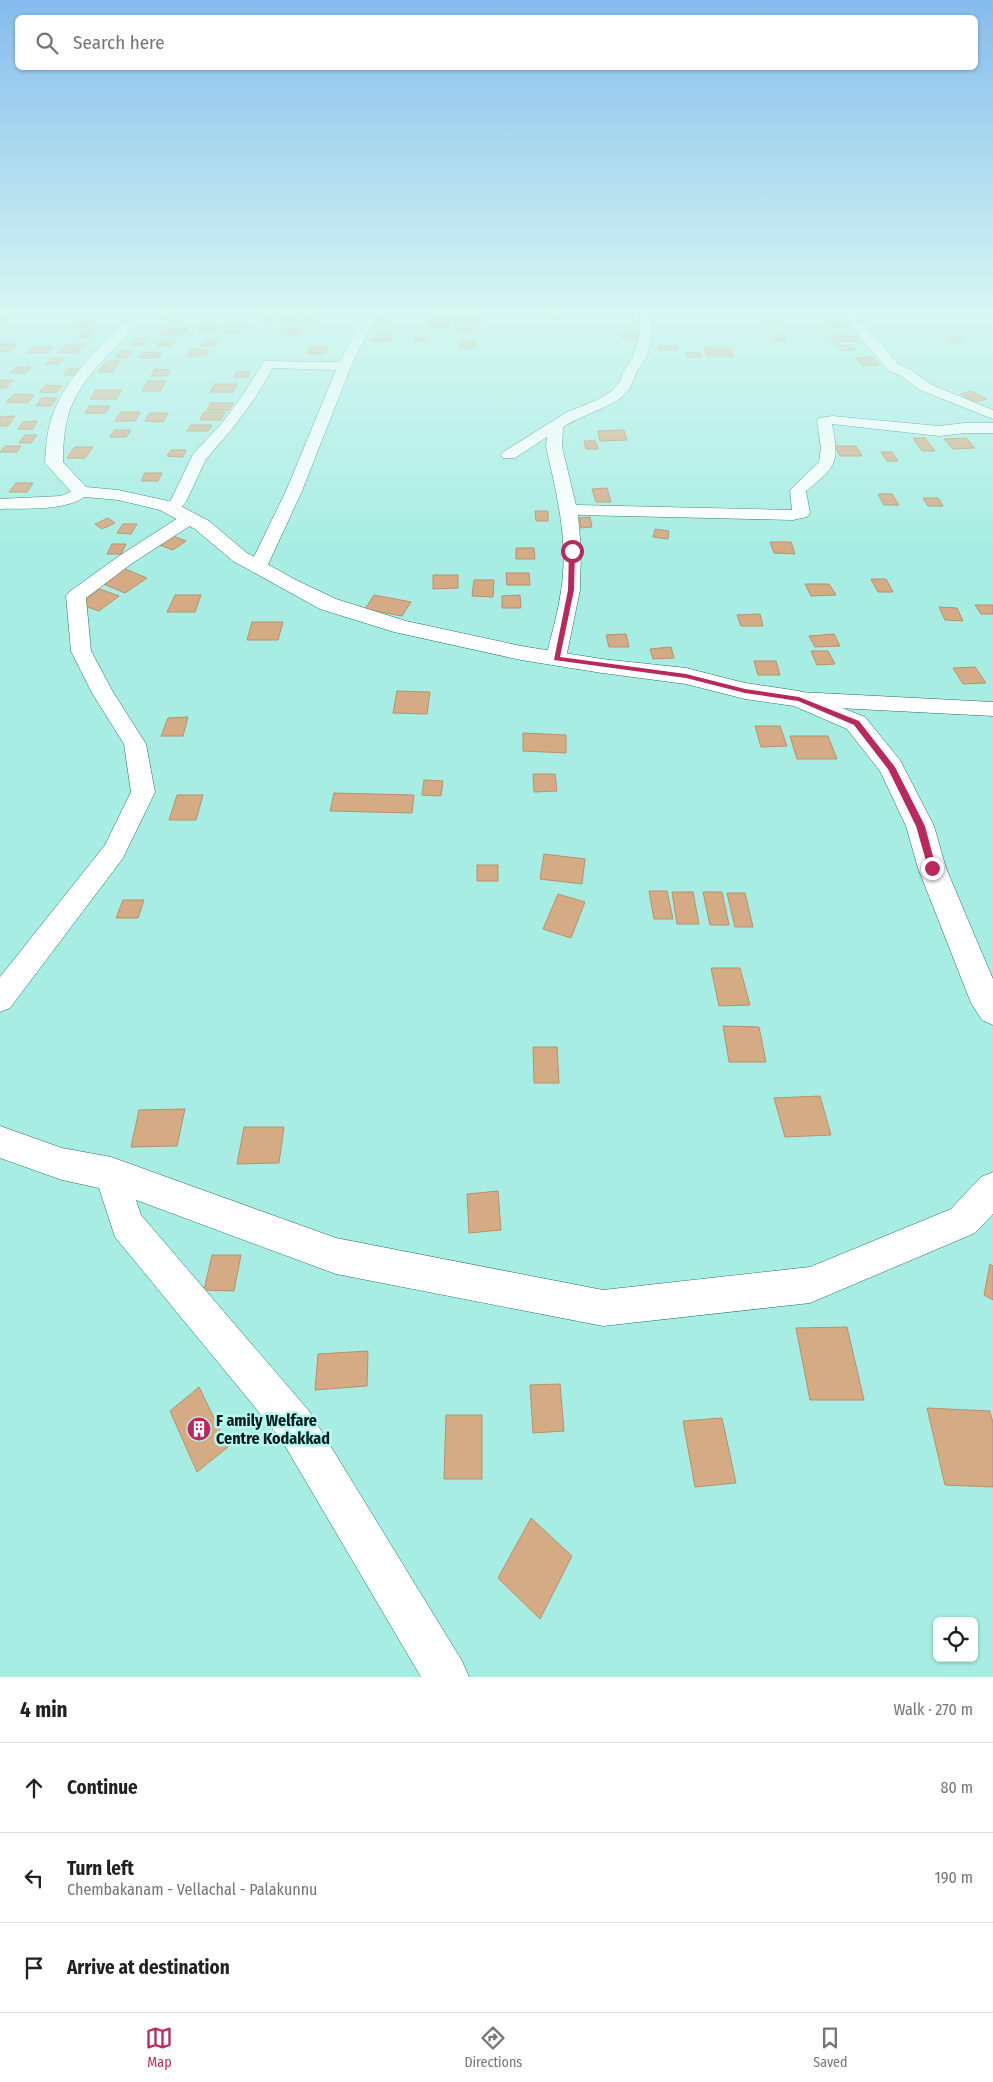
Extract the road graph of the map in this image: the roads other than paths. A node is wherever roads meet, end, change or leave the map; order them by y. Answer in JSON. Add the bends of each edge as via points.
{"nodes":[{"id":1,"x":69,"y":392,"type":"edge"},
{"id":2,"x":252,"y":392,"type":"edge"},
{"id":3,"x":334,"y":392,"type":"edge"},
{"id":4,"x":618,"y":392,"type":"edge"},
{"id":5,"x":938,"y":392,"type":"edge"},
{"id":6,"x":993,"y":415,"type":"edge"},
{"id":7,"x":556,"y":425,"type":"junction"},
{"id":8,"x":993,"y":428,"type":"edge"},
{"id":9,"x":509,"y":455,"type":"dead end"},
{"id":10,"x":81,"y":492,"type":"junction"},
{"id":11,"x":0,"y":504,"type":"edge"},
{"id":12,"x":569,"y":510,"type":"junction"},
{"id":13,"x":180,"y":513,"type":"junction"},
{"id":14,"x":258,"y":567,"type":"junction"},
{"id":15,"x":556,"y":658,"type":"junction"},
{"id":16,"x":799,"y":699,"type":"junction"},
{"id":17,"x":993,"y":709,"type":"edge"},
{"id":18,"x":0,"y":999,"type":"edge"},
{"id":19,"x":993,"y":1010,"type":"edge"},
{"id":20,"x":0,"y":1142,"type":"edge"},
{"id":21,"x":111,"y":1174,"type":"junction"},
{"id":22,"x":993,"y":1189,"type":"edge"},
{"id":23,"x":446,"y":1677,"type":"edge"}],
"edges":[{"from":1,"to":10,"type":"main road","via":[[54,440],[54,463]]},
{"from":2,"to":13,"type":"street","via":[[199,457],[182,493]]},
{"from":3,"to":14,"type":"street","via":[[294,491]]},
{"from":4,"to":7,"type":"street","via":[[602,404]]},
{"from":5,"to":6,"type":"street"},
{"from":7,"to":9,"type":"street"},
{"from":7,"to":12,"type":"street","via":[[554,447]]},
{"from":8,"to":12,"type":"street","via":[[939,431],[824,421],[830,457],[819,474],[798,490],[801,513],[793,515]]},
{"from":10,"to":11,"type":"street","via":[[64,500]]},
{"from":10,"to":13,"type":"main road","via":[[118,495]]},
{"from":12,"to":15,"type":"street","via":[[571,590]]},
{"from":13,"to":14,"type":"main road","via":[[202,525],[240,557]]},
{"from":13,"to":18,"type":"street","via":[[76,596],[81,651],[134,744],[143,792],[114,851]]},
{"from":14,"to":15,"type":"main road","via":[[328,604],[402,627]]},
{"from":15,"to":16,"type":"main road","via":[[686,676],[745,691]]},
{"from":16,"to":17,"type":"street"},
{"from":16,"to":19,"type":"main road","via":[[856,723],[891,767],[920,826],[932,868],[987,1003]]},
{"from":20,"to":21,"type":"street","via":[[62,1164]]},
{"from":21,"to":22,"type":"street","via":[[336,1256],[603,1308],[810,1285],[963,1221]]},
{"from":21,"to":23,"type":"street","via":[[127,1225],[295,1425]]}]}
